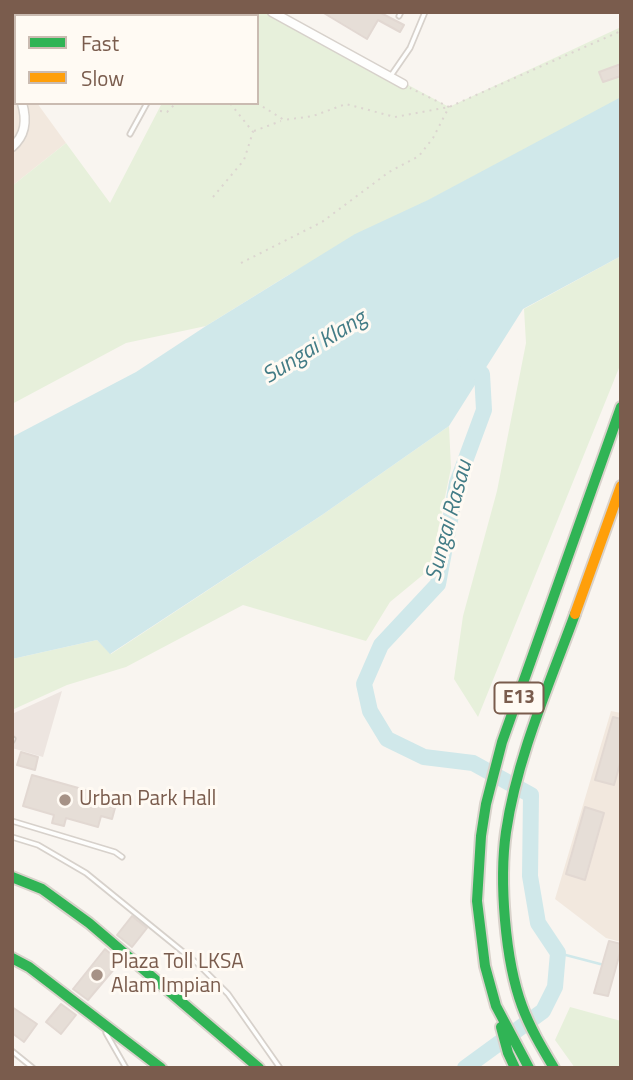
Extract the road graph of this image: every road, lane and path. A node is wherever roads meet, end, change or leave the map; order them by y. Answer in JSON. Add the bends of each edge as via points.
{"nodes":[{"id":1,"x":272,"y":12,"type":"edge"},
{"id":2,"x":425,"y":12,"type":"edge"},
{"id":3,"x":621,"y":31,"type":"edge"},
{"id":4,"x":390,"y":77,"type":"junction"},
{"id":5,"x":403,"y":84,"type":"joint"},
{"id":6,"x":259,"y":104,"type":"edge"},
{"id":7,"x":23,"y":105,"type":"edge"},
{"id":8,"x":146,"y":105,"type":"edge"},
{"id":9,"x":174,"y":105,"type":"edge"},
{"id":10,"x":232,"y":105,"type":"edge"},
{"id":11,"x":449,"y":107,"type":"junction"},
{"id":12,"x":160,"y":111,"type":"dead end"},
{"id":13,"x":284,"y":120,"type":"junction"},
{"id":14,"x":253,"y":132,"type":"junction"},
{"id":15,"x":130,"y":134,"type":"dead end"},
{"id":16,"x":12,"y":147,"type":"edge"},
{"id":17,"x":214,"y":198,"type":"dead end"},
{"id":18,"x":241,"y":263,"type":"dead end"},
{"id":19,"x":621,"y":407,"type":"edge"},
{"id":20,"x":621,"y":486,"type":"edge"},
{"id":21,"x":12,"y":821,"type":"edge"},
{"id":22,"x":12,"y":837,"type":"edge"},
{"id":23,"x":122,"y":857,"type":"dead end"},
{"id":24,"x":12,"y":877,"type":"edge"},
{"id":25,"x":12,"y":958,"type":"edge"},
{"id":26,"x":494,"y":998,"type":"junction"},
{"id":27,"x":99,"y":1021,"type":"junction"},
{"id":28,"x":12,"y":1051,"type":"edge"},
{"id":29,"x":554,"y":1067,"type":"edge"},
{"id":30,"x":33,"y":1068,"type":"edge"},
{"id":31,"x":126,"y":1068,"type":"edge"},
{"id":32,"x":161,"y":1068,"type":"edge"},
{"id":33,"x":259,"y":1068,"type":"edge"},
{"id":34,"x":280,"y":1068,"type":"edge"},
{"id":35,"x":515,"y":1068,"type":"edge"},
{"id":36,"x":529,"y":1068,"type":"edge"}],
"edges":[{"from":1,"to":4,"type":"street"},
{"from":2,"to":4,"type":"lane","via":[[410,48]]},
{"from":3,"to":11,"type":"path"},
{"from":4,"to":5,"type":"street"},
{"from":5,"to":11,"type":"path"},
{"from":6,"to":13,"type":"path"},
{"from":7,"to":16,"type":"street","via":[[24,131]]},
{"from":8,"to":15,"type":"lane"},
{"from":9,"to":12,"type":"path","via":[[167,112]]},
{"from":10,"to":14,"type":"path"},
{"from":11,"to":13,"type":"path","via":[[395,117],[346,104]]},
{"from":11,"to":18,"type":"path","via":[[419,156],[389,172],[322,222]]},
{"from":13,"to":14,"type":"path"},
{"from":14,"to":17,"type":"path","via":[[244,160]]},
{"from":19,"to":26,"type":"highway","number":"E13","via":[[503,740],[485,807],[478,860],[479,922]]},
{"from":20,"to":29,"type":"highway","number":"E13","via":[[526,747],[506,833],[503,897],[512,971],[522,1006]]},
{"from":21,"to":23,"type":"lane"},
{"from":22,"to":34,"type":"lane","via":[[38,845],[86,873],[198,964],[228,993]]},
{"from":24,"to":33,"type":"highway","via":[[42,889],[89,923]]},
{"from":25,"to":27,"type":"highway"},
{"from":26,"to":35,"type":"highway"},
{"from":26,"to":36,"type":"highway","number":"E13"},
{"from":27,"to":31,"type":"lane"},
{"from":27,"to":32,"type":"highway"},
{"from":28,"to":30,"type":"lane"}]}
